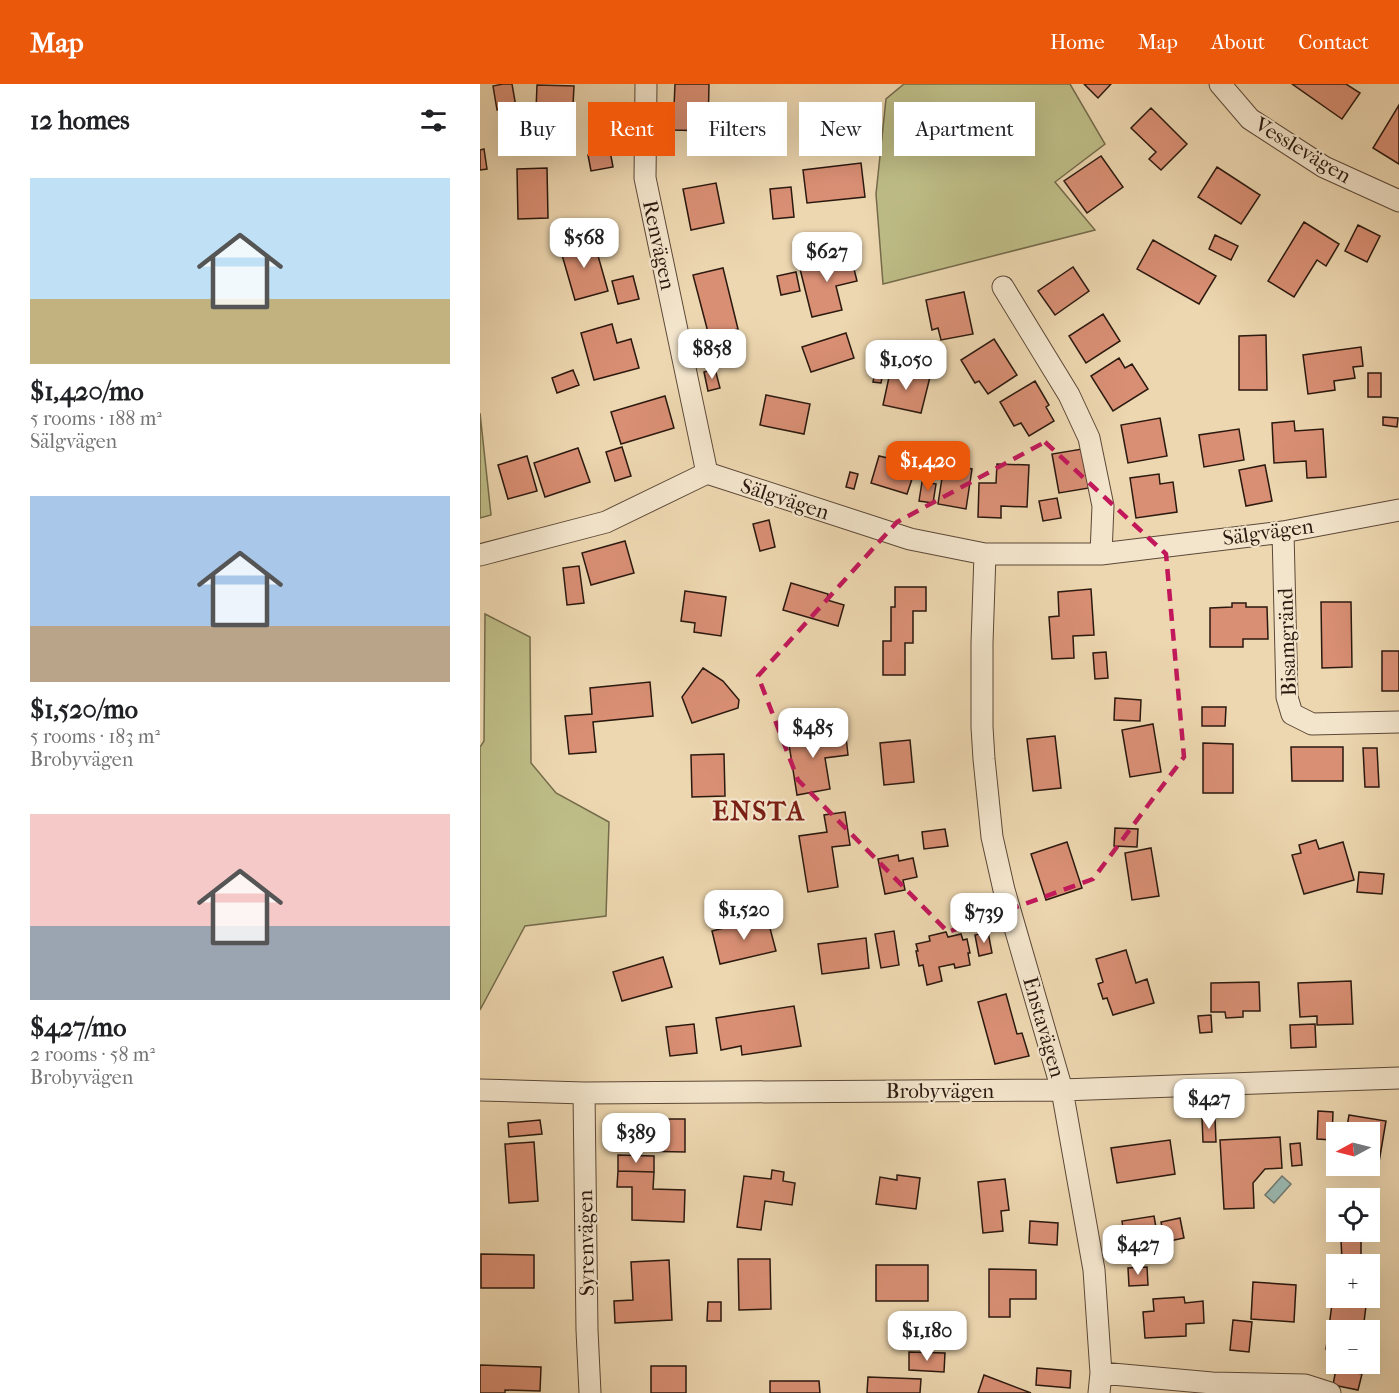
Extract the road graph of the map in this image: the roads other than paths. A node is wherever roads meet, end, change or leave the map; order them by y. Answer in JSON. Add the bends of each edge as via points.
{"nodes":[{"id":1,"x":646,"y":84,"type":"edge"},
{"id":2,"x":1220,"y":84,"type":"edge"},
{"id":3,"x":1399,"y":201,"type":"edge"},
{"id":4,"x":1003,"y":287,"type":"dead end"},
{"id":5,"x":707,"y":474,"type":"junction"},
{"id":6,"x":1399,"y":510,"type":"edge"},
{"id":7,"x":1283,"y":532,"type":"junction"},
{"id":8,"x":985,"y":554,"type":"junction"},
{"id":9,"x":1101,"y":554,"type":"junction"},
{"id":10,"x":480,"y":555,"type":"edge"},
{"id":11,"x":1399,"y":722,"type":"edge"},
{"id":12,"x":1399,"y":1078,"type":"edge"},
{"id":13,"x":480,"y":1090,"type":"edge"},
{"id":14,"x":1062,"y":1090,"type":"junction"},
{"id":15,"x":584,"y":1093,"type":"junction"},
{"id":16,"x":1100,"y":1383,"type":"edge"},
{"id":17,"x":590,"y":1393,"type":"edge"},
{"id":18,"x":1330,"y":1393,"type":"edge"}],
"edges":[{"from":1,"to":5,"type":"street","name":"Renvägen","via":[[645,178]]},
{"from":2,"to":3,"type":"street","name":"Vesslevägen","via":[[1250,119],[1324,167]]},
{"from":4,"to":9,"type":"street","via":[[1069,395],[1089,438],[1103,506]]},
{"from":5,"to":8,"type":"street","name":"Sälgvägen","via":[[910,539]]},
{"from":5,"to":10,"type":"street","via":[[606,522]]},
{"from":6,"to":7,"type":"street","name":"Sälgvägen"},
{"from":7,"to":9,"type":"street","name":"Sälgvägen"},
{"from":7,"to":11,"type":"street","name":"Bisamgränd","via":[[1287,697],[1292,714],[1312,724]]},
{"from":8,"to":9,"type":"street","name":"Sälgvägen"},
{"from":8,"to":14,"type":"street","name":"Enstavägen","via":[[982,727],[992,837]]},
{"from":12,"to":14,"type":"street","name":"Brobyvägen"},
{"from":13,"to":15,"type":"street","name":"Brobyvägen"},
{"from":14,"to":15,"type":"street","name":"Brobyvägen"},
{"from":14,"to":16,"type":"street","name":"Enstavägen","via":[[1094,1270]]},
{"from":15,"to":17,"type":"street","name":"Syrenvägen"},
{"from":16,"to":18,"type":"street","via":[[1305,1384]]}]}
